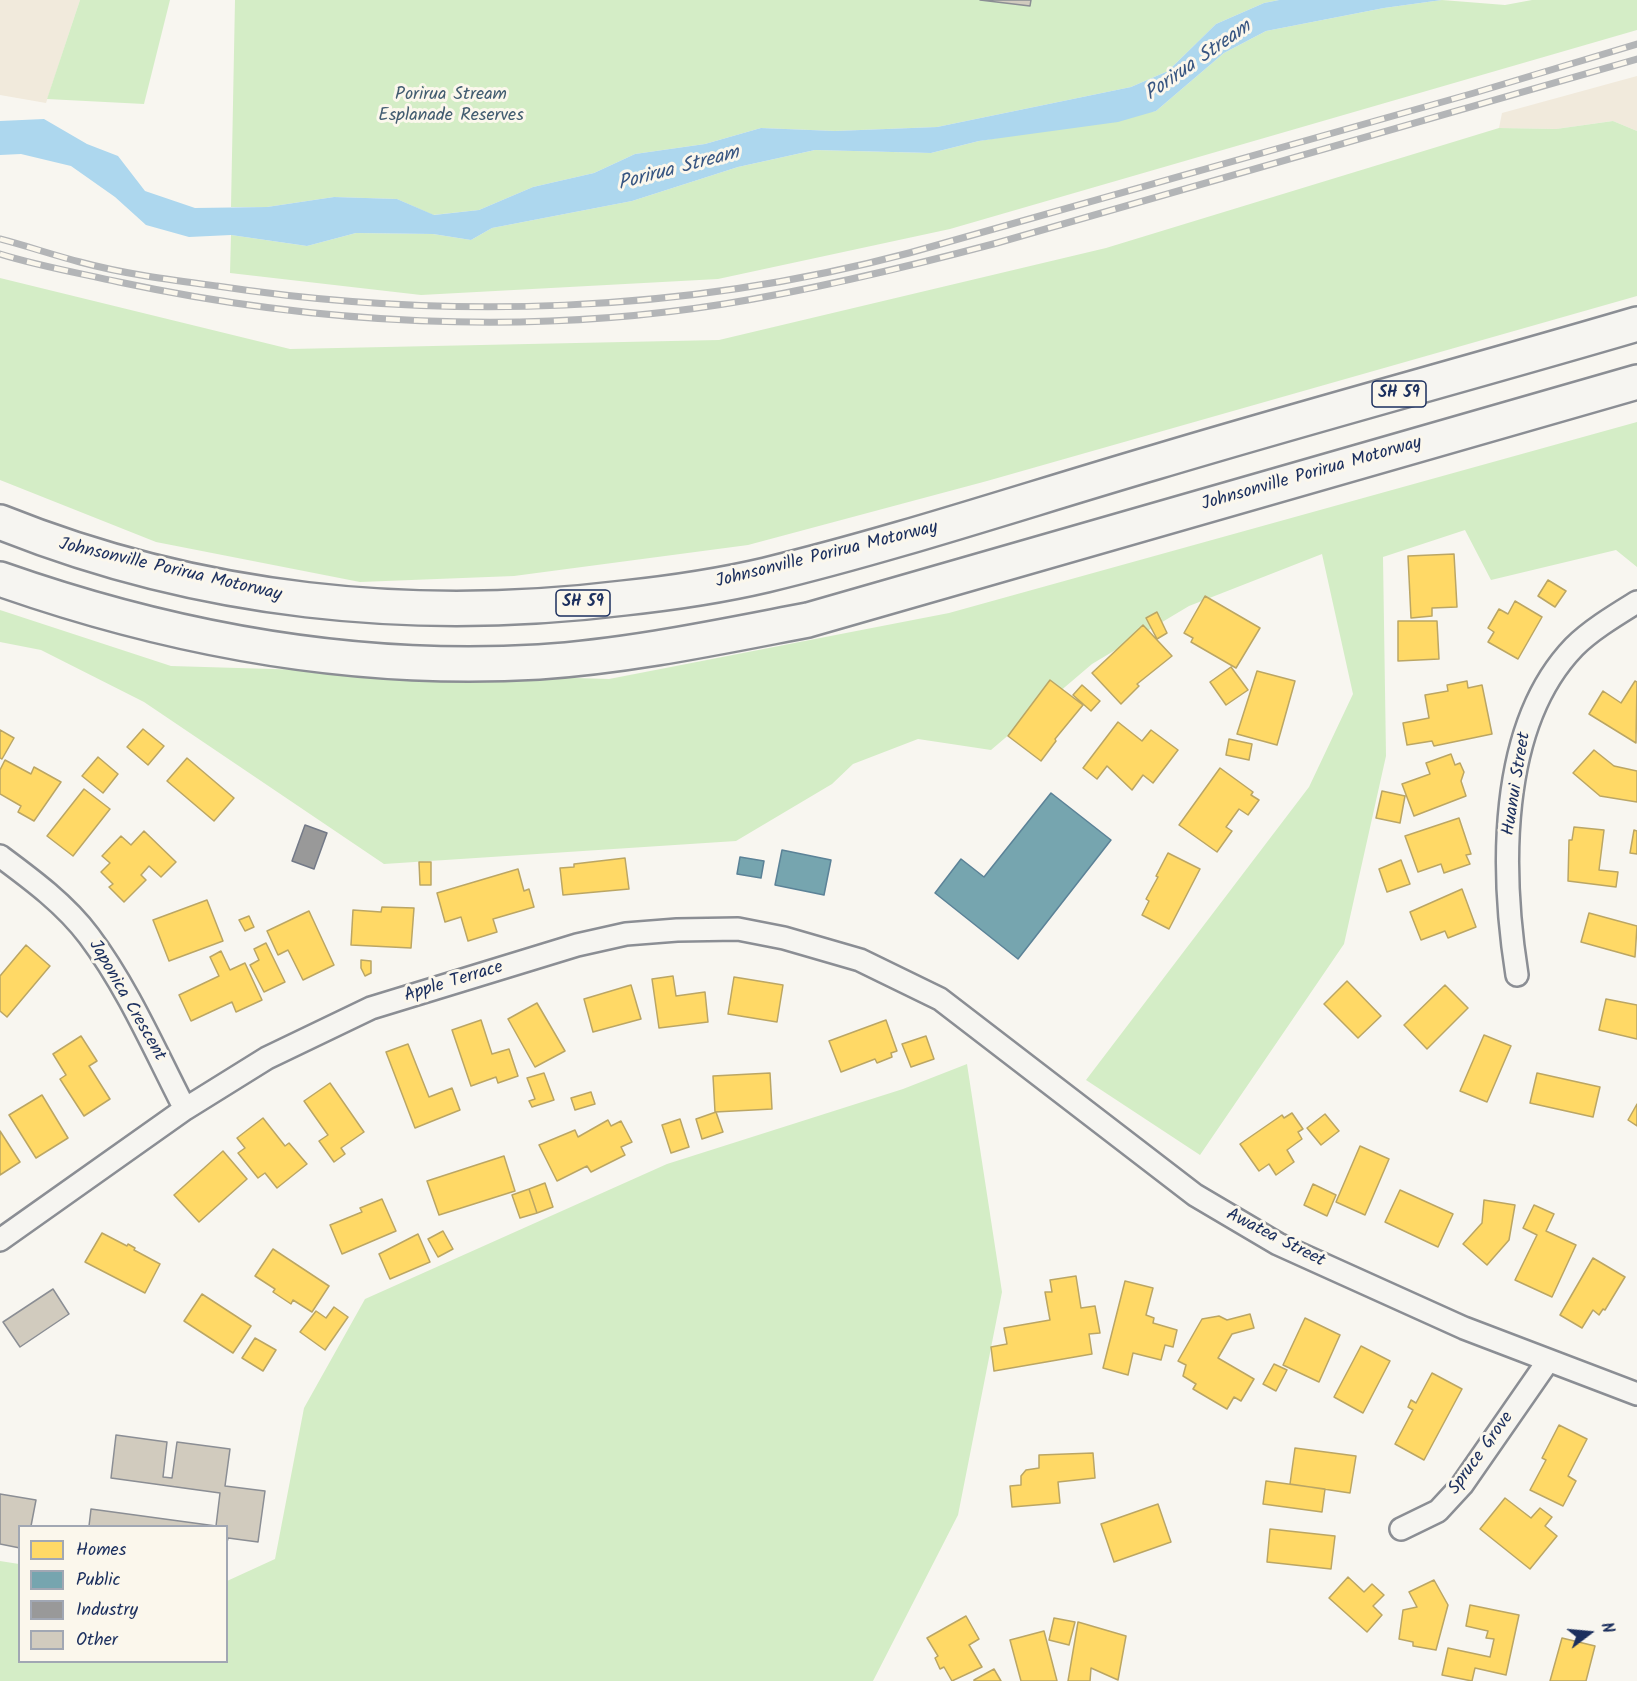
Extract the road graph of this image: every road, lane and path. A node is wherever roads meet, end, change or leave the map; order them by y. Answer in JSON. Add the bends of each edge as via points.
{"nodes":[{"id":1,"x":1637,"y":324,"type":"edge"},
{"id":2,"x":1637,"y":382,"type":"edge"},
{"id":3,"x":0,"y":522,"type":"edge"},
{"id":4,"x":0,"y":579,"type":"edge"},
{"id":5,"x":1637,"y":602,"type":"edge"},
{"id":6,"x":0,"y":856,"type":"edge"},
{"id":7,"x":1517,"y":975,"type":"dead end"},
{"id":8,"x":957,"y":1010,"type":"joint"},
{"id":9,"x":185,"y":1109,"type":"junction"},
{"id":10,"x":0,"y":1240,"type":"edge"},
{"id":11,"x":1548,"y":1361,"type":"junction"},
{"id":12,"x":1637,"y":1394,"type":"edge"},
{"id":13,"x":1401,"y":1529,"type":"dead end"}],
"edges":[{"from":1,"to":3,"type":"highway","name":"Johnsonville Porirua Motorway","number":"SH 59","via":[[911,536],[763,576],[675,592],[556,606],[480,610],[296,601],[152,570],[48,542]]},
{"from":2,"to":4,"type":"highway","name":"Johnsonville Porirua Motorway","via":[[808,620],[611,654],[483,665],[400,664],[264,650],[120,617]]},
{"from":5,"to":7,"type":"street","name":"Huanui Street","via":[[1574,647],[1546,686],[1522,735],[1507,869]]},
{"from":6,"to":9,"type":"street","name":"Japonica Crescent","via":[[39,885],[88,934],[118,981]]},
{"from":8,"to":9,"type":"street","name":"Apple Terrace","via":[[860,960],[784,938],[738,929],[626,934],[577,945],[371,1008],[267,1058]]},
{"from":8,"to":11,"type":"street","name":"Awatea Street","via":[[1149,1161],[1242,1225],[1464,1328]]},
{"from":9,"to":10,"type":"street","name":"Apple Terrace"},
{"from":11,"to":12,"type":"street","name":"Awatea Street"},
{"from":11,"to":13,"type":"street","name":"Spruce Grove","via":[[1462,1485],[1438,1511]]}]}
